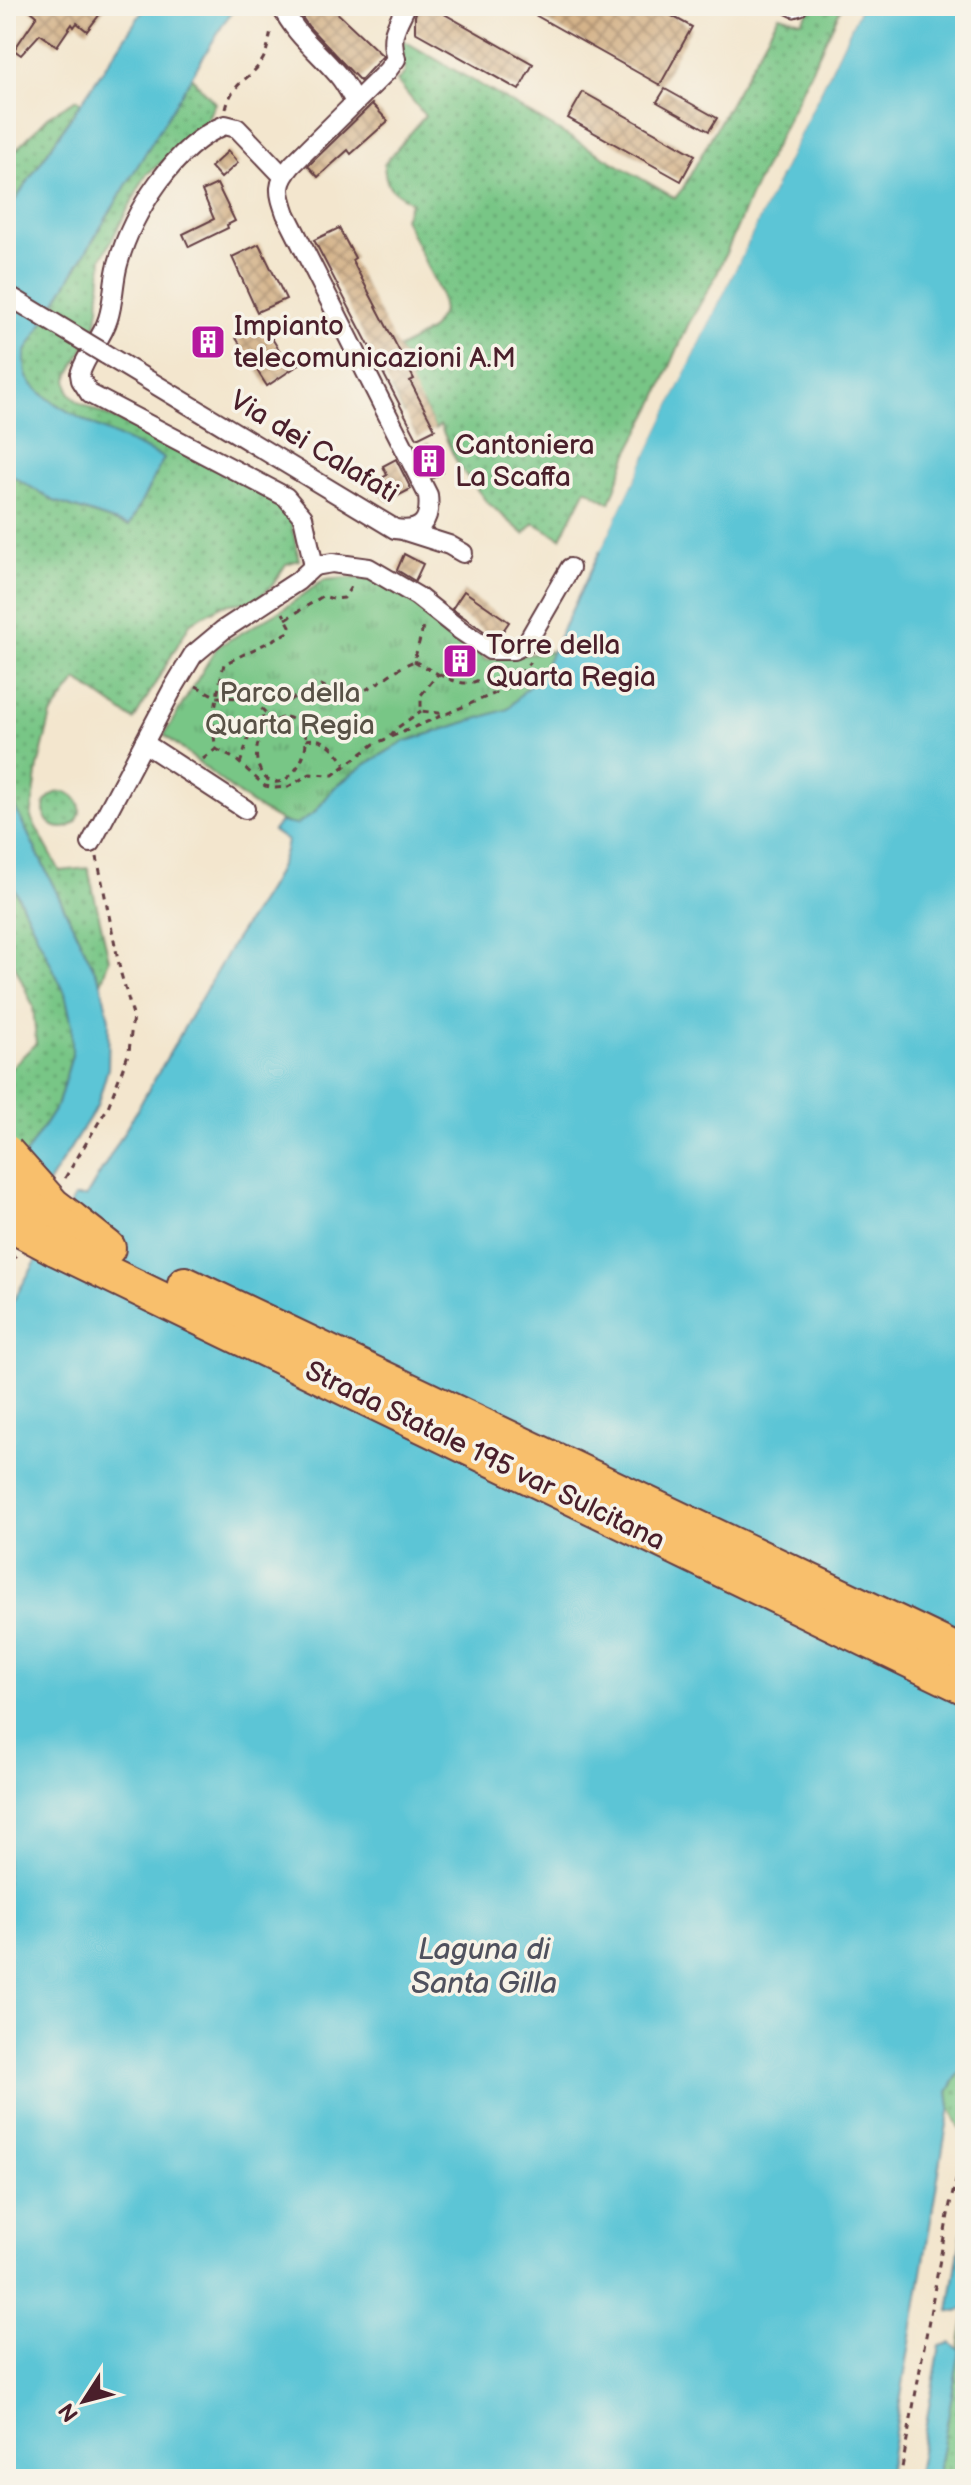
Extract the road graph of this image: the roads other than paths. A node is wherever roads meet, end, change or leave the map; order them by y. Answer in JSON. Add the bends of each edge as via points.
{"nodes":[{"id":1,"x":406,"y":6,"type":"edge"},
{"id":2,"x":803,"y":6,"type":"edge"},
{"id":3,"x":788,"y":9,"type":"dead end"},
{"id":4,"x":278,"y":12,"type":"edge"},
{"id":5,"x":355,"y":102,"type":"junction"},
{"id":6,"x":283,"y":176,"type":"junction"},
{"id":7,"x":6,"y":294,"type":"edge"},
{"id":8,"x":405,"y":531,"type":"junction"},
{"id":9,"x":463,"y":553,"type":"dead end"},
{"id":10,"x":314,"y":566,"type":"junction"},
{"id":11,"x":570,"y":568,"type":"dead end"},
{"id":12,"x":144,"y":743,"type":"junction"},
{"id":13,"x":245,"y":809,"type":"dead end"},
{"id":14,"x":91,"y":843,"type":"road end"},
{"id":15,"x":6,"y":1152,"type":"edge"},
{"id":16,"x":6,"y":1196,"type":"edge"},
{"id":17,"x":17,"y":1234,"type":"edge"},
{"id":18,"x":108,"y":1248,"type":"junction"},
{"id":19,"x":965,"y":1655,"type":"edge"},
{"id":20,"x":965,"y":1687,"type":"edge"}],
"edges":[{"from":1,"to":5,"type":"street","via":[[394,30],[396,59]]},
{"from":2,"to":3,"type":"lane","via":[[794,12]]},
{"from":4,"to":5,"type":"street","via":[[338,75]]},
{"from":5,"to":6,"type":"street"},
{"from":6,"to":8,"type":"street","name":"Via dei Calafati","via":[[279,195],[286,214],[428,495],[424,524]]},
{"from":6,"to":10,"type":"street","via":[[237,128],[225,125],[175,162],[136,221],[118,264],[109,317],[82,366],[81,380],[90,394],[286,497],[303,517]]},
{"from":7,"to":8,"type":"street","name":"Via dei Calafati","bridge":true},
{"from":8,"to":9,"type":"street"},
{"from":10,"to":11,"type":"street","via":[[369,568],[490,650],[526,644]]},
{"from":10,"to":12,"type":"street","via":[[193,655]]},
{"from":12,"to":13,"type":"street"},
{"from":12,"to":14,"type":"street"},
{"from":15,"to":18,"type":"highway","bridge":true,"via":[[53,1205]]},
{"from":16,"to":18,"type":"highway","name":"Strada Statale 195 var Sulcitana","bridge":true},
{"from":17,"to":20,"type":"highway","name":"Strada Statale 195 var Sulcitana","bridge":true},
{"from":18,"to":19,"type":"highway","name":"Strada Statale 195 var Sulcitana"}]}
